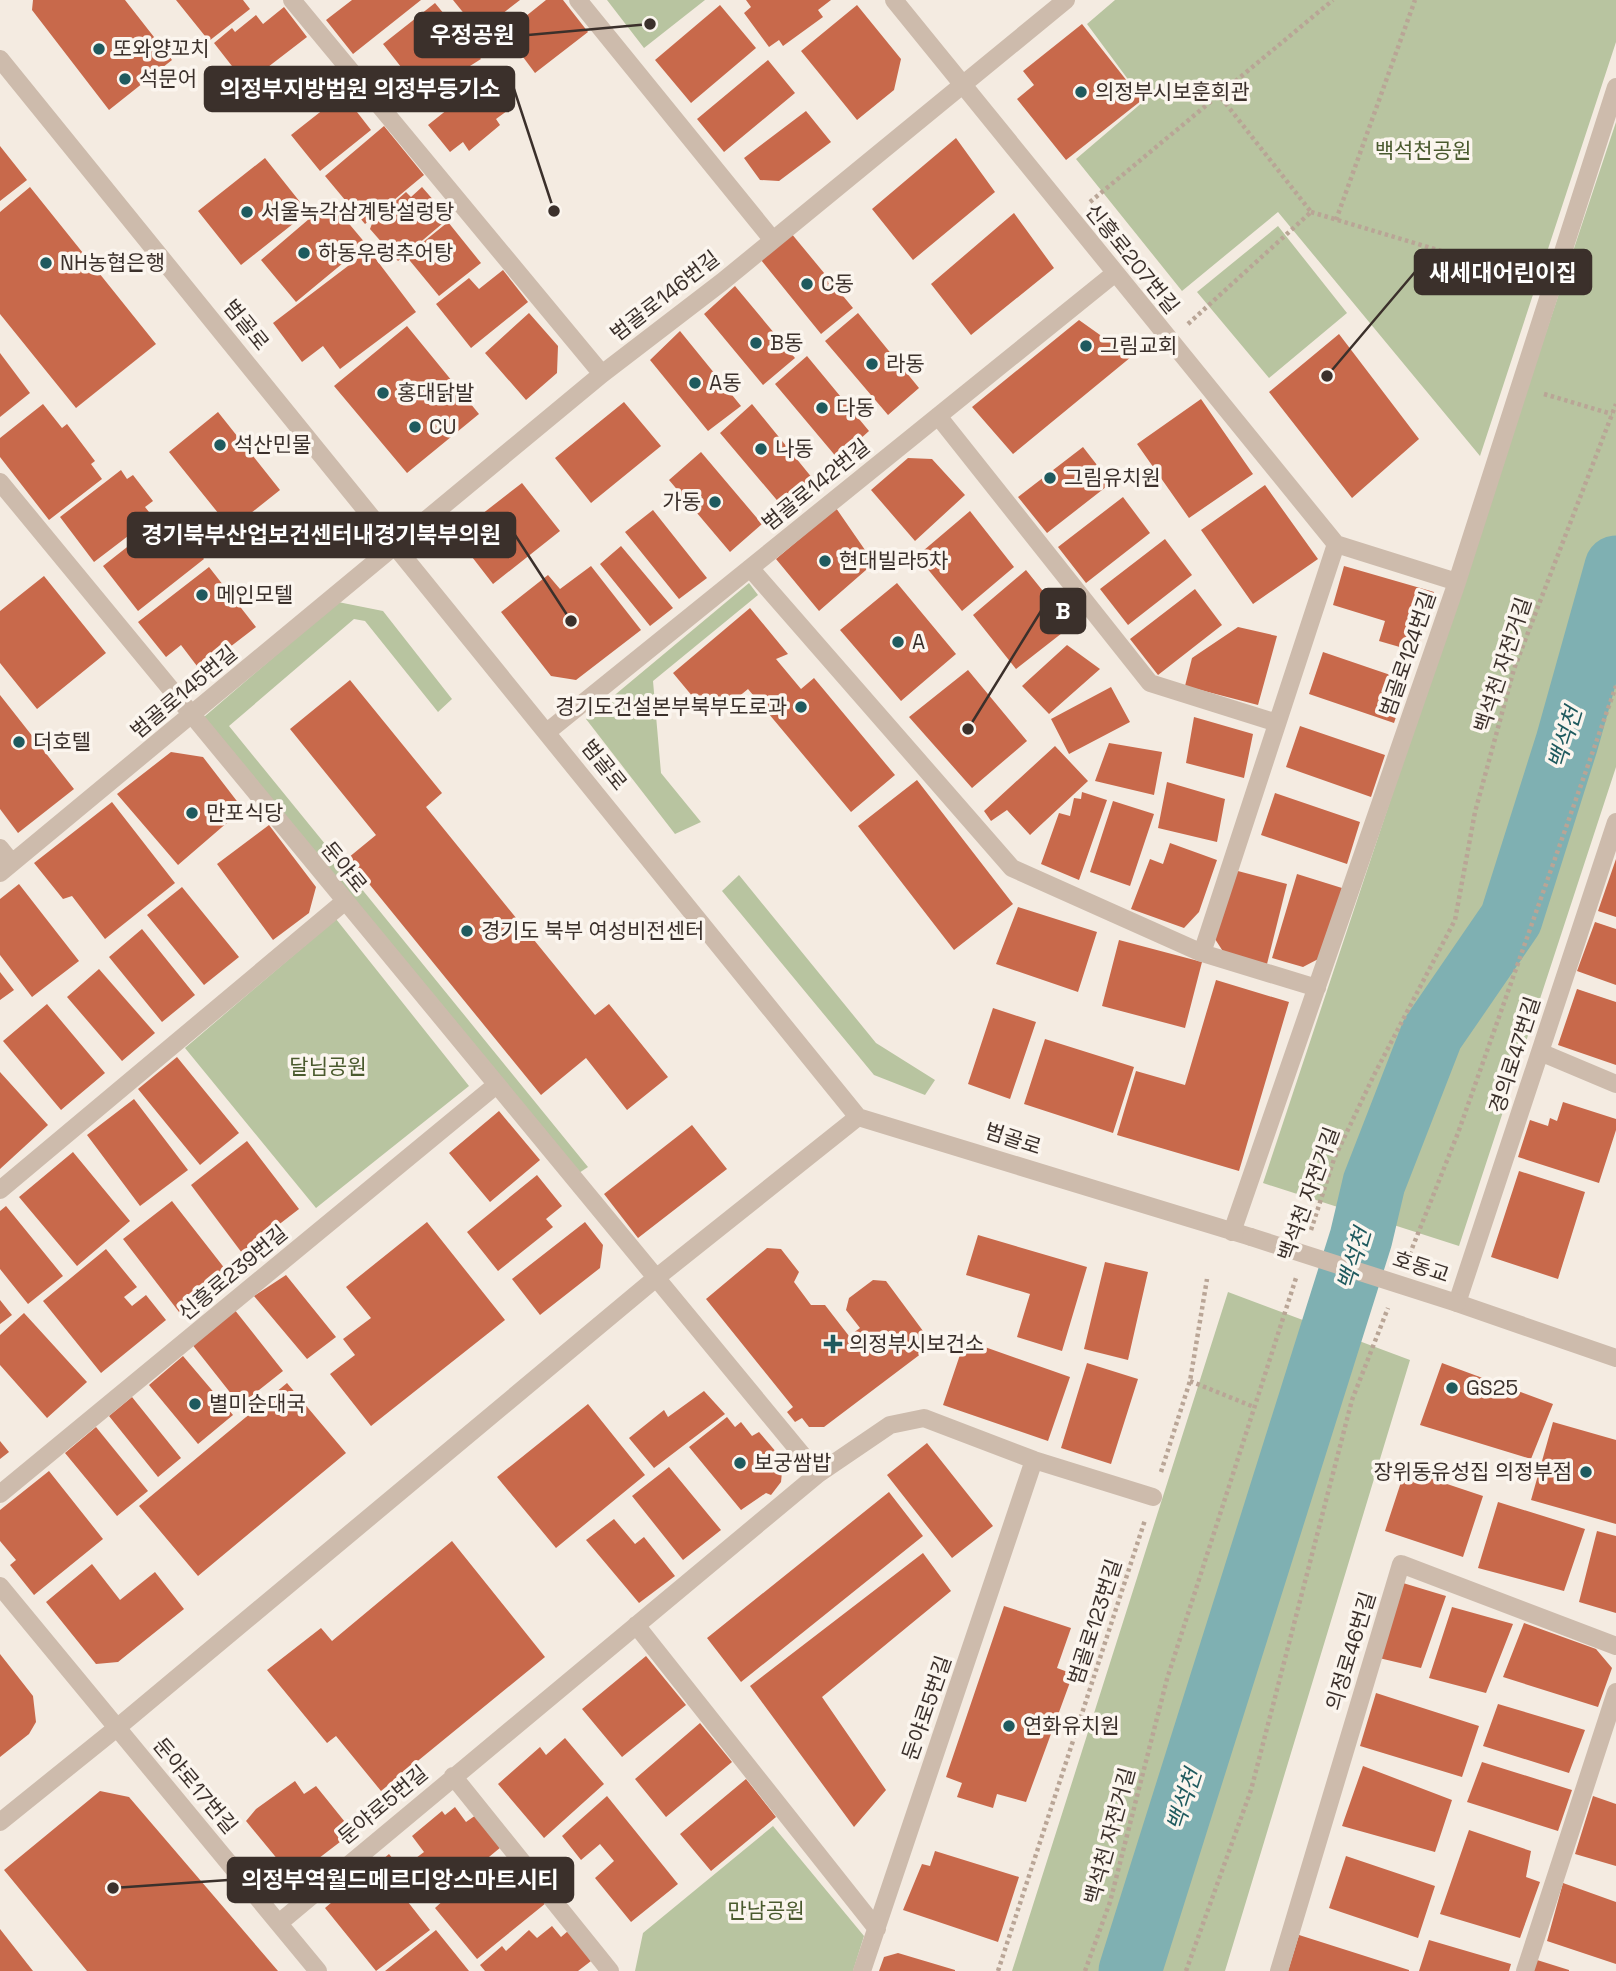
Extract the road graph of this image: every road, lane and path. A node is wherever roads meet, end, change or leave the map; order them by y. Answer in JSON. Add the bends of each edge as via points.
{"nodes":[{"id":1,"x":292,"y":0,"type":"edge"},
{"id":2,"x":578,"y":0,"type":"edge"},
{"id":3,"x":894,"y":0,"type":"edge"},
{"id":4,"x":1066,"y":0,"type":"edge"},
{"id":5,"x":1333,"y":0,"type":"edge"},
{"id":6,"x":1415,"y":0,"type":"edge"},
{"id":7,"x":0,"y":60,"type":"edge"},
{"id":8,"x":965,"y":85,"type":"junction"},
{"id":9,"x":1616,"y":87,"type":"edge"},
{"id":10,"x":1219,"y":95,"type":"junction"},
{"id":11,"x":1311,"y":212,"type":"junction"},
{"id":12,"x":1071,"y":218,"type":"junction"},
{"id":13,"x":1336,"y":220,"type":"junction"},
{"id":14,"x":772,"y":239,"type":"junction"},
{"id":15,"x":1114,"y":274,"type":"junction"},
{"id":16,"x":1553,"y":285,"type":"junction"},
{"id":17,"x":1169,"y":341,"type":"junction"},
{"id":18,"x":602,"y":374,"type":"junction"},
{"id":19,"x":1616,"y":404,"type":"edge"},
{"id":20,"x":938,"y":416,"type":"junction"},
{"id":21,"x":0,"y":482,"type":"edge"},
{"id":22,"x":1336,"y":544,"type":"junction"},
{"id":23,"x":396,"y":546,"type":"junction"},
{"id":24,"x":750,"y":568,"type":"junction"},
{"id":25,"x":1457,"y":582,"type":"junction"},
{"id":26,"x":1616,"y":686,"type":"edge"},
{"id":27,"x":191,"y":715,"type":"junction"},
{"id":28,"x":1277,"y":723,"type":"junction"},
{"id":29,"x":547,"y":732,"type":"junction"},
{"id":30,"x":1616,"y":822,"type":"edge"},
{"id":31,"x":0,"y":848,"type":"edge"},
{"id":32,"x":6,"y":868,"type":"edge"},
{"id":33,"x":344,"y":901,"type":"junction"},
{"id":34,"x":1202,"y":953,"type":"junction"},
{"id":35,"x":1317,"y":988,"type":"junction"},
{"id":36,"x":1540,"y":1052,"type":"junction"},
{"id":37,"x":1616,"y":1084,"type":"edge"},
{"id":38,"x":495,"y":1086,"type":"junction"},
{"id":39,"x":858,"y":1117,"type":"junction"},
{"id":40,"x":0,"y":1190,"type":"edge"},
{"id":41,"x":1232,"y":1232,"type":"junction"},
{"id":42,"x":1251,"y":1237,"type":"joint"},
{"id":43,"x":1309,"y":1238,"type":"dead end"},
{"id":44,"x":1403,"y":1273,"type":"dead end"},
{"id":45,"x":1296,"y":1277,"type":"dead end"},
{"id":46,"x":656,"y":1278,"type":"junction"},
{"id":47,"x":1207,"y":1279,"type":"dead end"},
{"id":48,"x":1392,"y":1298,"type":"dead end"},
{"id":49,"x":1457,"y":1303,"type":"junction"},
{"id":50,"x":1616,"y":1358,"type":"edge"},
{"id":51,"x":1190,"y":1381,"type":"junction"},
{"id":52,"x":1254,"y":1407,"type":"junction"},
{"id":53,"x":1034,"y":1460,"type":"junction"},
{"id":54,"x":818,"y":1474,"type":"junction"},
{"id":55,"x":0,"y":1494,"type":"edge"},
{"id":56,"x":1153,"y":1497,"type":"junction"},
{"id":57,"x":0,"y":1586,"type":"edge"},
{"id":58,"x":636,"y":1625,"type":"junction"},
{"id":59,"x":1616,"y":1646,"type":"edge"},
{"id":60,"x":1616,"y":1692,"type":"edge"},
{"id":61,"x":118,"y":1727,"type":"junction"},
{"id":62,"x":453,"y":1776,"type":"junction"},
{"id":63,"x":0,"y":1822,"type":"edge"},
{"id":64,"x":279,"y":1923,"type":"junction"},
{"id":65,"x":877,"y":1929,"type":"junction"},
{"id":66,"x":318,"y":1971,"type":"edge"},
{"id":67,"x":610,"y":1971,"type":"edge"},
{"id":68,"x":862,"y":1971,"type":"edge"},
{"id":69,"x":998,"y":1971,"type":"edge"},
{"id":70,"x":1085,"y":1971,"type":"edge"},
{"id":71,"x":1186,"y":1971,"type":"edge"},
{"id":72,"x":1279,"y":1971,"type":"edge"},
{"id":73,"x":1525,"y":1971,"type":"edge"}],
"edges":[{"from":1,"to":18,"type":"street"},
{"from":2,"to":14,"type":"street"},
{"from":3,"to":8,"type":"street","name":"신흥로207번길"},
{"from":4,"to":8,"type":"street","name":"범골로146번길"},
{"from":5,"to":10,"type":"path"},
{"from":6,"to":13,"type":"path"},
{"from":7,"to":23,"type":"street","name":"범골로"},
{"from":8,"to":12,"type":"street","name":"신흥로207번길"},
{"from":8,"to":14,"type":"street","name":"범골로146번길"},
{"from":9,"to":16,"type":"street","name":"범골로124번길"},
{"from":10,"to":11,"type":"path"},
{"from":10,"to":12,"type":"path"},
{"from":11,"to":13,"type":"path"},
{"from":11,"to":17,"type":"path"},
{"from":12,"to":15,"type":"street","name":"신흥로207번길"},
{"from":13,"to":16,"type":"path"},
{"from":14,"to":18,"type":"street","name":"범골로146번길"},
{"from":15,"to":17,"type":"street","name":"신흥로207번길"},
{"from":15,"to":20,"type":"street","name":"범골로142번길"},
{"from":16,"to":25,"type":"street","name":"범골로124번길"},
{"from":17,"to":22,"type":"street","name":"신흥로207번길"},
{"from":18,"to":23,"type":"street","name":"범골로146번길"},
{"from":19,"to":43,"type":"path","name":"백석천 자전거길","via":[[1514,669],[1475,812],[1455,920],[1334,1160]]},
{"from":20,"to":24,"type":"street","name":"범골로142번길"},
{"from":20,"to":28,"type":"street","via":[[1150,683]]},
{"from":21,"to":27,"type":"street","name":"둔야로"},
{"from":22,"to":25,"type":"street"},
{"from":22,"to":28,"type":"street"},
{"from":23,"to":27,"type":"street","name":"범골로145번길"},
{"from":23,"to":29,"type":"street","name":"범골로"},
{"from":24,"to":29,"type":"street","name":"범골로142번길"},
{"from":24,"to":34,"type":"street","via":[[1012,868]]},
{"from":25,"to":35,"type":"street","name":"범골로124번길"},
{"from":26,"to":44,"type":"path","via":[[1458,1133]]},
{"from":27,"to":32,"type":"street","name":"범골로145번길"},
{"from":27,"to":33,"type":"street","name":"둔야로"},
{"from":28,"to":34,"type":"street"},
{"from":29,"to":39,"type":"street","name":"범골로"},
{"from":30,"to":36,"type":"street","name":"경의로47번길"},
{"from":31,"to":32,"type":"street"},
{"from":33,"to":38,"type":"street","name":"둔야로"},
{"from":33,"to":40,"type":"street"},
{"from":34,"to":35,"type":"street"},
{"from":35,"to":41,"type":"street","name":"범골로124번길"},
{"from":36,"to":37,"type":"street"},
{"from":36,"to":49,"type":"street","name":"경의로47번길"},
{"from":38,"to":46,"type":"street","name":"둔야로"},
{"from":38,"to":55,"type":"street","name":"신흥로239번길"},
{"from":39,"to":41,"type":"street","name":"범골로"},
{"from":39,"to":46,"type":"street"},
{"from":41,"to":42,"type":"street","name":"범골로"},
{"from":42,"to":49,"type":"street","name":"호동교","bridge":true},
{"from":45,"to":52,"type":"path","name":"백석천 자전거길"},
{"from":46,"to":54,"type":"street"},
{"from":46,"to":61,"type":"street"},
{"from":47,"to":51,"type":"path","name":"범골로123번길"},
{"from":48,"to":71,"type":"path","via":[[1352,1400],[1251,1790]]},
{"from":49,"to":50,"type":"street","name":"호동교"},
{"from":51,"to":52,"type":"path"},
{"from":51,"to":56,"type":"path","name":"범골로123번길"},
{"from":52,"to":70,"type":"path","name":"백석천 자전거길","via":[[1167,1679],[1110,1902]]},
{"from":53,"to":54,"type":"street","name":"둔야로5번길","via":[[924,1419],[890,1424]]},
{"from":53,"to":56,"type":"street","name":"둔야로5번길"},
{"from":53,"to":65,"type":"street","name":"둔야로5번길"},
{"from":54,"to":58,"type":"street","name":"둔야로5번길"},
{"from":56,"to":69,"type":"path","name":"범골로123번길"},
{"from":57,"to":61,"type":"street"},
{"from":58,"to":62,"type":"street","name":"둔야로5번길"},
{"from":58,"to":65,"type":"street"},
{"from":59,"to":72,"type":"street","name":"의정로46번길","via":[[1401,1564]]},
{"from":60,"to":73,"type":"street"},
{"from":61,"to":63,"type":"street"},
{"from":61,"to":64,"type":"street","name":"둔야로17번길"},
{"from":62,"to":64,"type":"street","name":"둔야로5번길"},
{"from":62,"to":67,"type":"street","name":"둔야로5번길"},
{"from":64,"to":66,"type":"street","name":"둔야로17번길"},
{"from":65,"to":68,"type":"street","name":"둔야로5번길"}]}
